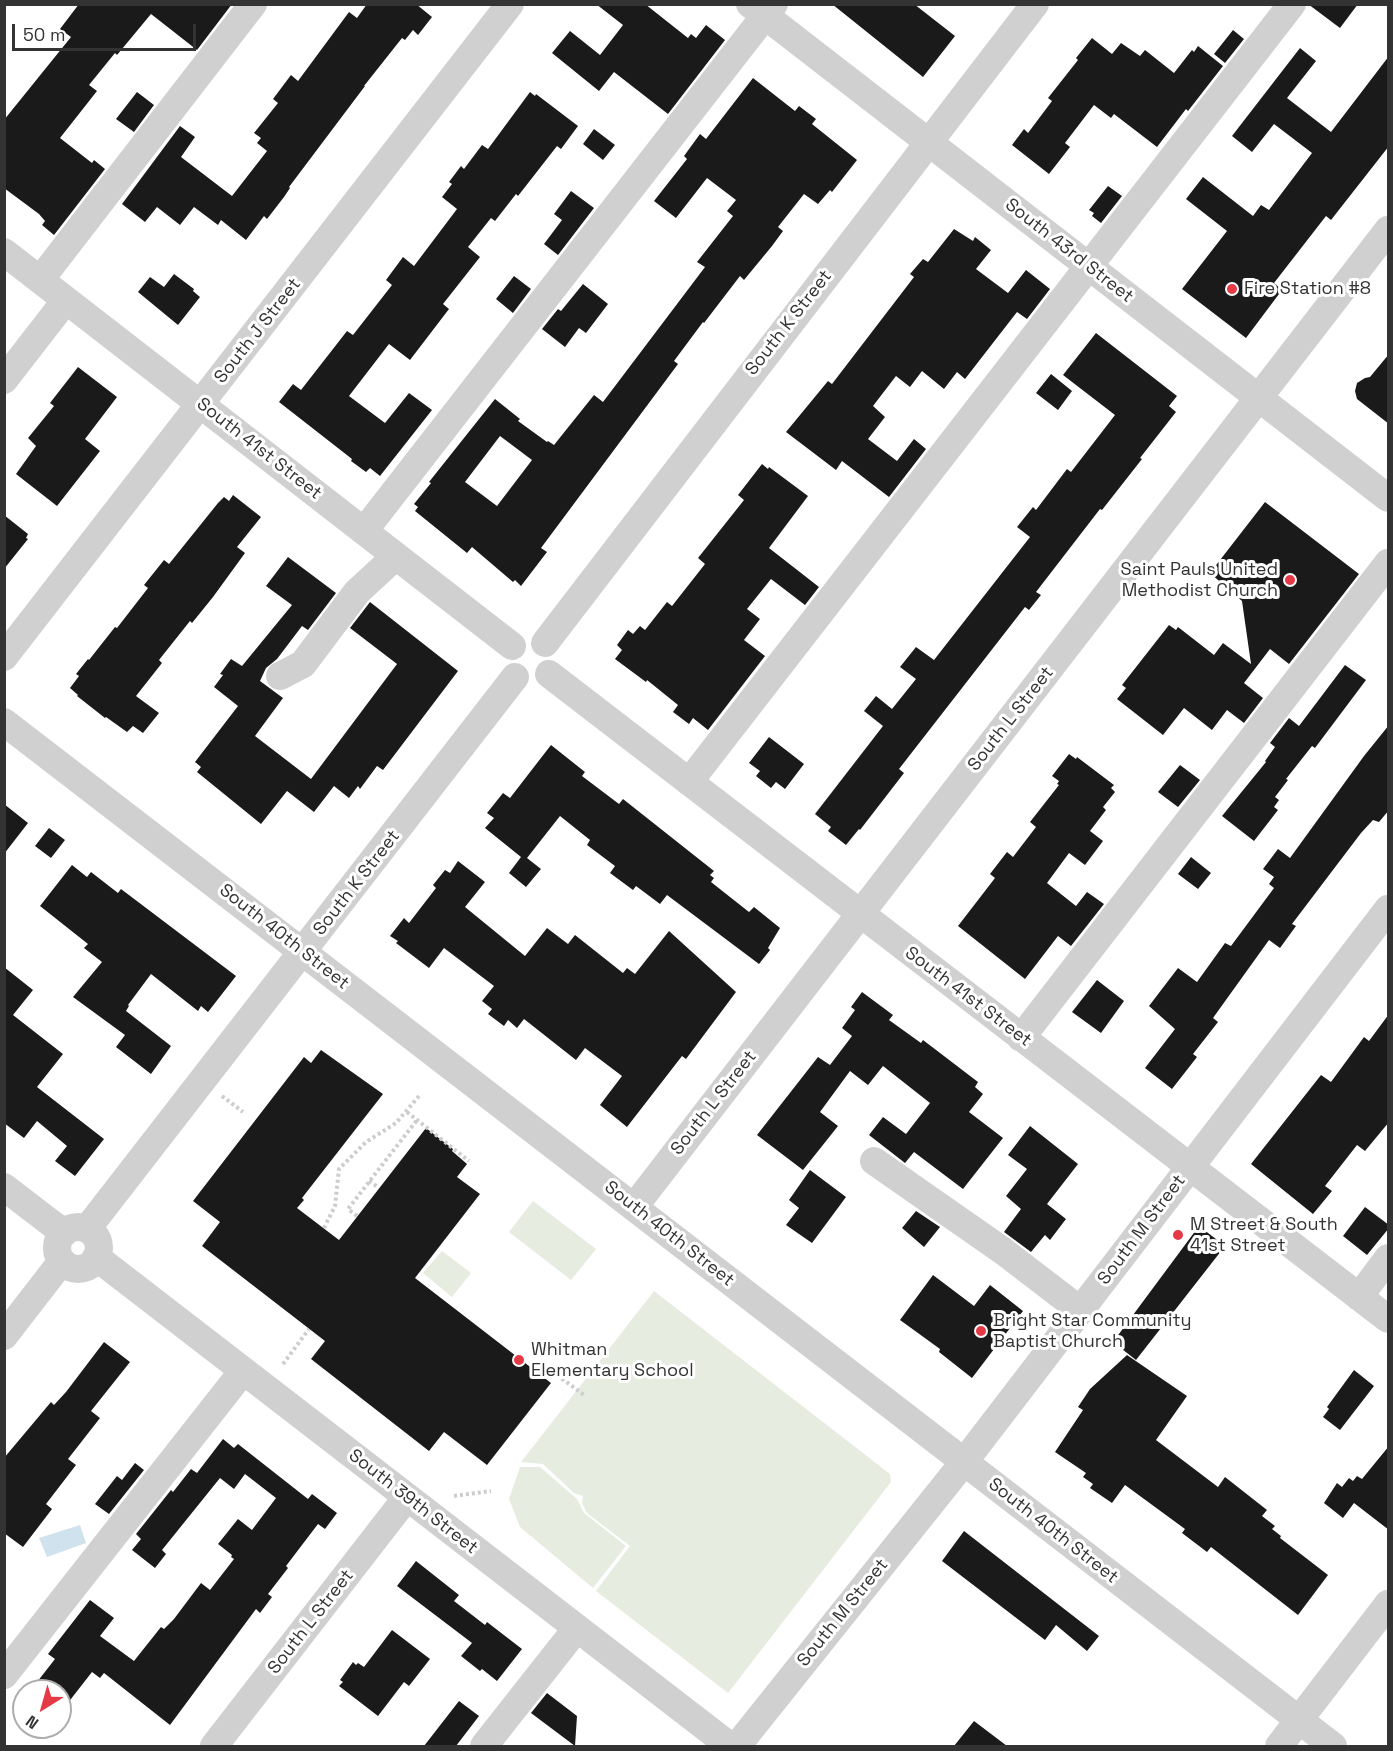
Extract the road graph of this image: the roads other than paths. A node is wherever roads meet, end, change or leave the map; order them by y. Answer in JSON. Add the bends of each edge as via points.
{"nodes":[{"id":1,"x":253,"y":4,"type":"edge"},
{"id":2,"x":510,"y":4,"type":"edge"},
{"id":3,"x":1035,"y":4,"type":"edge"},
{"id":4,"x":1292,"y":4,"type":"edge"},
{"id":5,"x":763,"y":8,"type":"edge"},
{"id":6,"x":929,"y":142,"type":"junction"},
{"id":7,"x":1389,"y":230,"type":"edge"},
{"id":8,"x":4,"y":252,"type":"edge"},
{"id":9,"x":1089,"y":266,"type":"junction"},
{"id":10,"x":40,"y":280,"type":"junction"},
{"id":11,"x":66,"y":300,"type":"junction"},
{"id":12,"x":4,"y":380,"type":"edge"},
{"id":13,"x":1259,"y":398,"type":"junction"},
{"id":14,"x":202,"y":405,"type":"junction"},
{"id":15,"x":1389,"y":498,"type":"edge"},
{"id":16,"x":364,"y":531,"type":"junction"},
{"id":17,"x":396,"y":556,"type":"junction"},
{"id":18,"x":1389,"y":563,"type":"edge"},
{"id":19,"x":545,"y":643,"type":"junction"},
{"id":20,"x":512,"y":646,"type":"junction"},
{"id":21,"x":4,"y":657,"type":"edge"},
{"id":22,"x":549,"y":674,"type":"junction"},
{"id":23,"x":280,"y":676,"type":"dead end"},
{"id":24,"x":515,"y":677,"type":"junction"},
{"id":25,"x":4,"y":722,"type":"edge"},
{"id":26,"x":689,"y":782,"type":"junction"},
{"id":27,"x":1389,"y":909,"type":"edge"},
{"id":28,"x":860,"y":914,"type":"junction"},
{"id":29,"x":303,"y":952,"type":"junction"},
{"id":30,"x":1022,"y":1038,"type":"junction"},
{"id":31,"x":874,"y":1161,"type":"dead end"},
{"id":32,"x":1190,"y":1167,"type":"junction"},
{"id":33,"x":4,"y":1187,"type":"edge"},
{"id":34,"x":634,"y":1207,"type":"junction"},
{"id":35,"x":75,"y":1231,"type":"junction"},
{"id":36,"x":96,"y":1257,"type":"junction"},
{"id":37,"x":1389,"y":1258,"type":"edge"},
{"id":38,"x":62,"y":1262,"type":"junction"},
{"id":39,"x":1359,"y":1297,"type":"junction"},
{"id":40,"x":1080,"y":1310,"type":"junction"},
{"id":41,"x":1389,"y":1319,"type":"edge"},
{"id":42,"x":4,"y":1336,"type":"edge"},
{"id":43,"x":243,"y":1371,"type":"junction"},
{"id":44,"x":964,"y":1462,"type":"junction"},
{"id":45,"x":407,"y":1497,"type":"junction"},
{"id":46,"x":1389,"y":1604,"type":"edge"},
{"id":47,"x":577,"y":1628,"type":"junction"},
{"id":48,"x":4,"y":1675,"type":"edge"},
{"id":49,"x":1299,"y":1721,"type":"junction"},
{"id":50,"x":214,"y":1746,"type":"edge"},
{"id":51,"x":484,"y":1746,"type":"edge"},
{"id":52,"x":730,"y":1746,"type":"edge"},
{"id":53,"x":737,"y":1746,"type":"edge"},
{"id":54,"x":1279,"y":1746,"type":"edge"},
{"id":55,"x":1333,"y":1746,"type":"edge"}],
"edges":[{"from":1,"to":10,"type":"street"},
{"from":2,"to":14,"type":"street","name":"South J Street"},
{"from":3,"to":6,"type":"street","name":"South K Street"},
{"from":4,"to":9,"type":"street"},
{"from":5,"to":6,"type":"street","name":"South 43rd Street"},
{"from":5,"to":16,"type":"street"},
{"from":6,"to":9,"type":"street","name":"South 43rd Street"},
{"from":6,"to":19,"type":"street","name":"South K Street"},
{"from":7,"to":13,"type":"street","name":"South L Street"},
{"from":8,"to":10,"type":"street","name":"South 41st Street"},
{"from":9,"to":13,"type":"street","name":"South 43rd Street"},
{"from":9,"to":26,"type":"street"},
{"from":10,"to":11,"type":"street","name":"South 41st Street"},
{"from":11,"to":12,"type":"street"},
{"from":11,"to":14,"type":"street","name":"South 41st Street"},
{"from":13,"to":15,"type":"street","name":"South 43rd Street"},
{"from":13,"to":28,"type":"street","name":"South L Street"},
{"from":14,"to":16,"type":"street","name":"South 41st Street"},
{"from":14,"to":21,"type":"street","name":"South J Street"},
{"from":16,"to":17,"type":"street","name":"South 41st Street"},
{"from":17,"to":20,"type":"street","name":"South 41st Street"},
{"from":17,"to":23,"type":"street","via":[[357,592],[303,664]]},
{"from":18,"to":30,"type":"street"},
{"from":19,"to":20,"type":"street","via":[[524,638]]},
{"from":19,"to":22,"type":"street","via":[[553,654]]},
{"from":20,"to":24,"type":"street","via":[[508,659]]},
{"from":22,"to":24,"type":"street","via":[[536,682]]},
{"from":22,"to":26,"type":"street","name":"South 41st Street"},
{"from":24,"to":29,"type":"street","name":"South K Street"},
{"from":25,"to":29,"type":"street","name":"South 40th Street"},
{"from":26,"to":28,"type":"street","name":"South 41st Street"},
{"from":27,"to":32,"type":"street","name":"South M Street"},
{"from":28,"to":30,"type":"street","name":"South 41st Street"},
{"from":28,"to":34,"type":"street","name":"South L Street"},
{"from":29,"to":34,"type":"street","name":"South 40th Street"},
{"from":29,"to":35,"type":"street","name":"South K Street"},
{"from":30,"to":32,"type":"street","name":"South 41st Street"},
{"from":31,"to":40,"type":"street"},
{"from":32,"to":39,"type":"street","name":"South 41st Street"},
{"from":32,"to":40,"type":"street","name":"South M Street"},
{"from":33,"to":35,"type":"street"},
{"from":34,"to":44,"type":"street","name":"South 40th Street"},
{"from":35,"to":36,"type":"street","via":[[92,1233],[98,1245]]},
{"from":35,"to":38,"type":"street","via":[[57,1244]]},
{"from":36,"to":38,"type":"street","via":[[80,1268]]},
{"from":36,"to":43,"type":"street","name":"South 39th Street"},
{"from":37,"to":39,"type":"street"},
{"from":38,"to":42,"type":"street"},
{"from":39,"to":41,"type":"street","name":"South 41st Street"},
{"from":40,"to":44,"type":"street","name":"South M Street"},
{"from":43,"to":45,"type":"street","name":"South 39th Street"},
{"from":43,"to":48,"type":"street"},
{"from":44,"to":49,"type":"street","name":"South 40th Street"},
{"from":44,"to":53,"type":"street","name":"South M Street"},
{"from":45,"to":47,"type":"street","name":"South 39th Street"},
{"from":45,"to":50,"type":"street","name":"South L Street"},
{"from":46,"to":49,"type":"street"},
{"from":47,"to":51,"type":"street"},
{"from":47,"to":52,"type":"street","name":"South 39th Street"},
{"from":49,"to":54,"type":"street"},
{"from":49,"to":55,"type":"street","name":"South 40th Street"}]}
